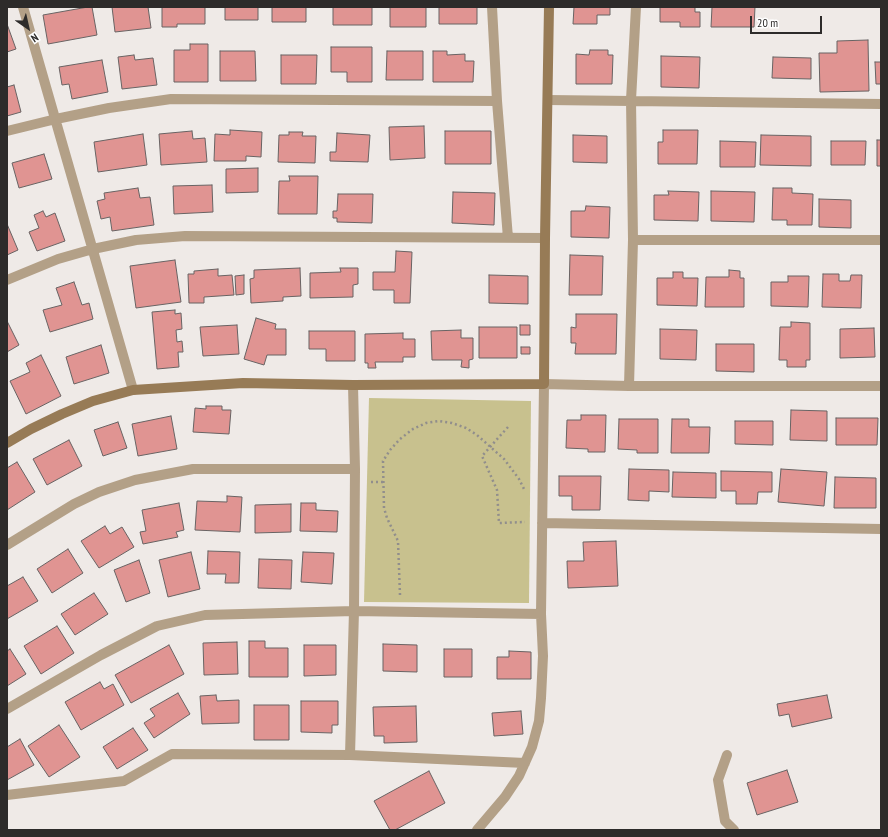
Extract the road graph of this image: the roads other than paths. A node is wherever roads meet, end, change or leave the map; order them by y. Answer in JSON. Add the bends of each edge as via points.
{"nodes":[{"id":1,"x":23,"y":7,"type":"edge"},
{"id":2,"x":492,"y":7,"type":"edge"},
{"id":3,"x":549,"y":7,"type":"edge"},
{"id":4,"x":636,"y":7,"type":"edge"},
{"id":5,"x":548,"y":100,"type":"junction"},
{"id":6,"x":631,"y":100,"type":"junction"},
{"id":7,"x":497,"y":101,"type":"junction"},
{"id":8,"x":881,"y":104,"type":"edge"},
{"id":9,"x":56,"y":119,"type":"junction"},
{"id":10,"x":7,"y":131,"type":"edge"},
{"id":11,"x":508,"y":238,"type":"junction"},
{"id":12,"x":545,"y":238,"type":"junction"},
{"id":13,"x":633,"y":240,"type":"junction"},
{"id":14,"x":881,"y":240,"type":"edge"},
{"id":15,"x":94,"y":249,"type":"junction"},
{"id":16,"x":7,"y":280,"type":"edge"},
{"id":17,"x":544,"y":384,"type":"junction"},
{"id":18,"x":353,"y":385,"type":"junction"},
{"id":19,"x":629,"y":386,"type":"junction"},
{"id":20,"x":881,"y":386,"type":"edge"},
{"id":21,"x":133,"y":390,"type":"junction"},
{"id":22,"x":7,"y":443,"type":"edge"},
{"id":23,"x":354,"y":469,"type":"junction"},
{"id":24,"x":542,"y":523,"type":"junction"},
{"id":25,"x":881,"y":528,"type":"edge"},
{"id":26,"x":7,"y":545,"type":"edge"},
{"id":27,"x":354,"y":611,"type":"junction"},
{"id":28,"x":541,"y":614,"type":"junction"},
{"id":29,"x":7,"y":709,"type":"edge"},
{"id":30,"x":350,"y":755,"type":"junction"},
{"id":31,"x":727,"y":755,"type":"dead end"},
{"id":32,"x":525,"y":763,"type":"junction"},
{"id":33,"x":7,"y":795,"type":"edge"},
{"id":34,"x":477,"y":830,"type":"edge"},
{"id":35,"x":734,"y":830,"type":"edge"}],
"edges":[{"from":1,"to":9,"type":"street"},
{"from":2,"to":7,"type":"street"},
{"from":3,"to":5,"type":"street"},
{"from":4,"to":6,"type":"street"},
{"from":5,"to":6,"type":"street"},
{"from":5,"to":12,"type":"street"},
{"from":6,"to":8,"type":"street"},
{"from":6,"to":13,"type":"street"},
{"from":7,"to":9,"type":"street","via":[[171,99]]},
{"from":7,"to":11,"type":"street"},
{"from":9,"to":10,"type":"street"},
{"from":9,"to":15,"type":"street"},
{"from":11,"to":12,"type":"street"},
{"from":11,"to":15,"type":"street","via":[[185,236],[136,240]]},
{"from":12,"to":17,"type":"street"},
{"from":13,"to":14,"type":"street"},
{"from":13,"to":19,"type":"street"},
{"from":15,"to":16,"type":"street"},
{"from":15,"to":21,"type":"street"},
{"from":17,"to":18,"type":"street"},
{"from":17,"to":19,"type":"street"},
{"from":17,"to":24,"type":"street"},
{"from":18,"to":21,"type":"street","via":[[243,383]]},
{"from":18,"to":23,"type":"street"},
{"from":19,"to":20,"type":"street"},
{"from":21,"to":22,"type":"street","via":[[68,411]]},
{"from":23,"to":26,"type":"street","via":[[193,469],[135,480],[99,492],[74,504]]},
{"from":23,"to":27,"type":"street"},
{"from":24,"to":25,"type":"street"},
{"from":24,"to":28,"type":"street"},
{"from":27,"to":28,"type":"street"},
{"from":27,"to":29,"type":"street","via":[[205,615],[156,626]]},
{"from":27,"to":30,"type":"street"},
{"from":28,"to":32,"type":"street","via":[[543,656],[539,721]]},
{"from":30,"to":32,"type":"street"},
{"from":30,"to":33,"type":"street","via":[[172,754],[124,781]]},
{"from":31,"to":35,"type":"street","via":[[718,780],[725,821]]},
{"from":32,"to":34,"type":"street","via":[[505,797]]}]}
